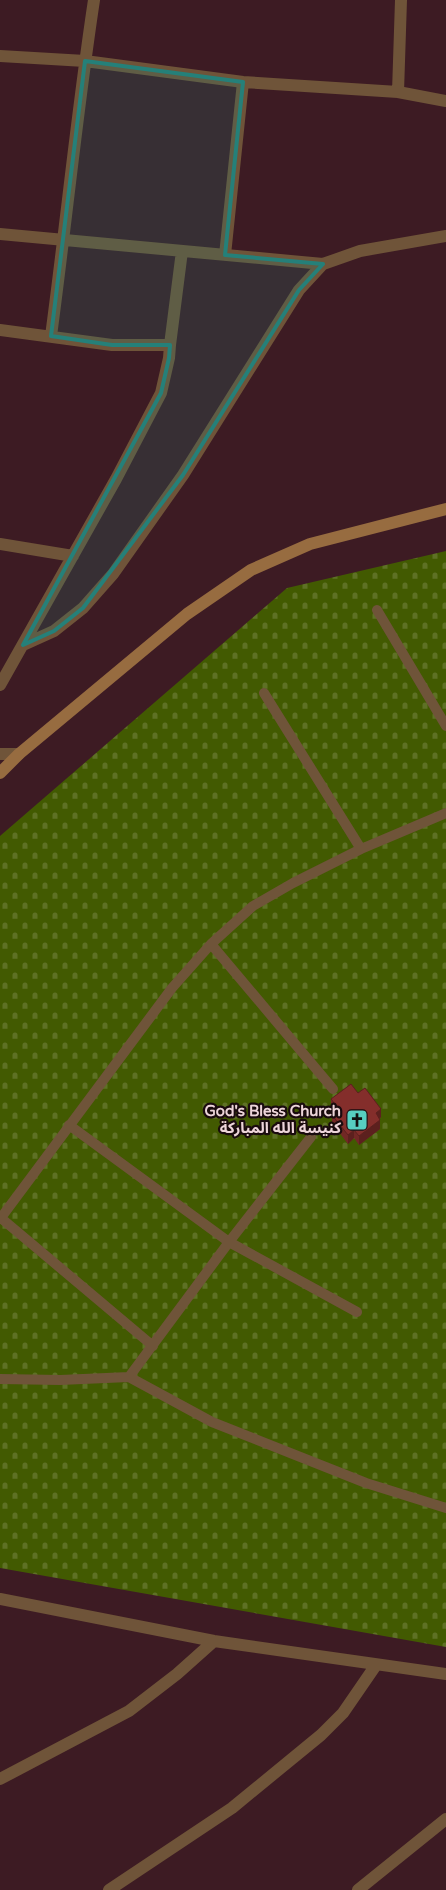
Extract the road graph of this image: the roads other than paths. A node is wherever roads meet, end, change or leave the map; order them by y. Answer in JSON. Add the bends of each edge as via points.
{"nodes":[{"id":1,"x":94,"y":0,"type":"edge"},
{"id":2,"x":401,"y":0,"type":"edge"},
{"id":3,"x":0,"y":56,"type":"edge"},
{"id":4,"x":85,"y":61,"type":"junction"},
{"id":5,"x":243,"y":82,"type":"junction"},
{"id":6,"x":398,"y":92,"type":"junction"},
{"id":7,"x":446,"y":101,"type":"edge"},
{"id":8,"x":0,"y":234,"type":"edge"},
{"id":9,"x":446,"y":236,"type":"edge"},
{"id":10,"x":64,"y":241,"type":"junction"},
{"id":11,"x":182,"y":251,"type":"junction"},
{"id":12,"x":225,"y":255,"type":"junction"},
{"id":13,"x":323,"y":264,"type":"junction"},
{"id":14,"x":0,"y":330,"type":"edge"},
{"id":15,"x":51,"y":336,"type":"junction"},
{"id":16,"x":170,"y":345,"type":"junction"},
{"id":17,"x":446,"y":509,"type":"edge"},
{"id":18,"x":0,"y":544,"type":"edge"},
{"id":19,"x":74,"y":556,"type":"junction"},
{"id":20,"x":377,"y":610,"type":"dead end"},
{"id":21,"x":23,"y":645,"type":"junction"},
{"id":22,"x":0,"y":685,"type":"edge"},
{"id":23,"x":264,"y":693,"type":"dead end"},
{"id":24,"x":446,"y":726,"type":"edge"},
{"id":25,"x":0,"y":754,"type":"edge"},
{"id":26,"x":19,"y":754,"type":"junction"},
{"id":27,"x":0,"y":773,"type":"edge"},
{"id":28,"x":446,"y":812,"type":"edge"},
{"id":29,"x":361,"y":849,"type":"junction"},
{"id":30,"x":211,"y":944,"type":"junction"},
{"id":31,"x":334,"y":1089,"type":"dead end"},
{"id":32,"x":69,"y":1125,"type":"junction"},
{"id":33,"x":311,"y":1137,"type":"dead end"},
{"id":34,"x":0,"y":1219,"type":"edge"},
{"id":35,"x":229,"y":1242,"type":"junction"},
{"id":36,"x":357,"y":1312,"type":"dead end"},
{"id":37,"x":153,"y":1346,"type":"junction"},
{"id":38,"x":129,"y":1377,"type":"junction"},
{"id":39,"x":0,"y":1379,"type":"edge"},
{"id":40,"x":446,"y":1508,"type":"edge"},
{"id":41,"x":0,"y":1599,"type":"edge"},
{"id":42,"x":214,"y":1641,"type":"junction"},
{"id":43,"x":376,"y":1665,"type":"junction"},
{"id":44,"x":446,"y":1674,"type":"edge"},
{"id":45,"x":0,"y":1778,"type":"edge"},
{"id":46,"x":446,"y":1819,"type":"edge"},
{"id":47,"x":109,"y":1890,"type":"edge"},
{"id":48,"x":358,"y":1890,"type":"edge"}],
"edges":[{"from":1,"to":4,"type":"street"},
{"from":2,"to":6,"type":"street"},
{"from":3,"to":4,"type":"street"},
{"from":4,"to":5,"type":"street"},
{"from":4,"to":10,"type":"street"},
{"from":5,"to":6,"type":"street"},
{"from":5,"to":12,"type":"street"},
{"from":6,"to":7,"type":"street"},
{"from":8,"to":10,"type":"street"},
{"from":9,"to":13,"type":"street","via":[[360,251]]},
{"from":10,"to":11,"type":"street"},
{"from":10,"to":15,"type":"street"},
{"from":11,"to":12,"type":"street"},
{"from":11,"to":16,"type":"street"},
{"from":12,"to":13,"type":"street"},
{"from":13,"to":21,"type":"street","via":[[299,290],[183,474],[113,574],[83,608],[54,631]]},
{"from":14,"to":15,"type":"street"},
{"from":15,"to":16,"type":"street","via":[[112,345]]},
{"from":16,"to":19,"type":"street","via":[[161,393]]},
{"from":17,"to":26,"type":"street","via":[[310,544],[251,570],[187,614]]},
{"from":18,"to":19,"type":"street"},
{"from":19,"to":21,"type":"street"},
{"from":20,"to":24,"type":"lane"},
{"from":21,"to":22,"type":"street"},
{"from":23,"to":29,"type":"lane"},
{"from":25,"to":26,"type":"street"},
{"from":26,"to":27,"type":"street"},
{"from":28,"to":29,"type":"lane"},
{"from":29,"to":30,"type":"lane","via":[[253,906]]},
{"from":30,"to":31,"type":"lane"},
{"from":30,"to":32,"type":"lane","via":[[172,988]]},
{"from":32,"to":34,"type":"lane"},
{"from":32,"to":35,"type":"lane"},
{"from":33,"to":35,"type":"lane"},
{"from":34,"to":37,"type":"lane"},
{"from":35,"to":36,"type":"lane"},
{"from":35,"to":37,"type":"lane"},
{"from":37,"to":38,"type":"lane"},
{"from":38,"to":39,"type":"lane"},
{"from":38,"to":40,"type":"lane","via":[[212,1422],[366,1483]]},
{"from":41,"to":42,"type":"street"},
{"from":42,"to":43,"type":"street"},
{"from":42,"to":45,"type":"street","via":[[129,1711]]},
{"from":43,"to":44,"type":"street"},
{"from":43,"to":47,"type":"street","via":[[343,1713],[321,1735],[232,1808]]},
{"from":46,"to":48,"type":"street"}]}
